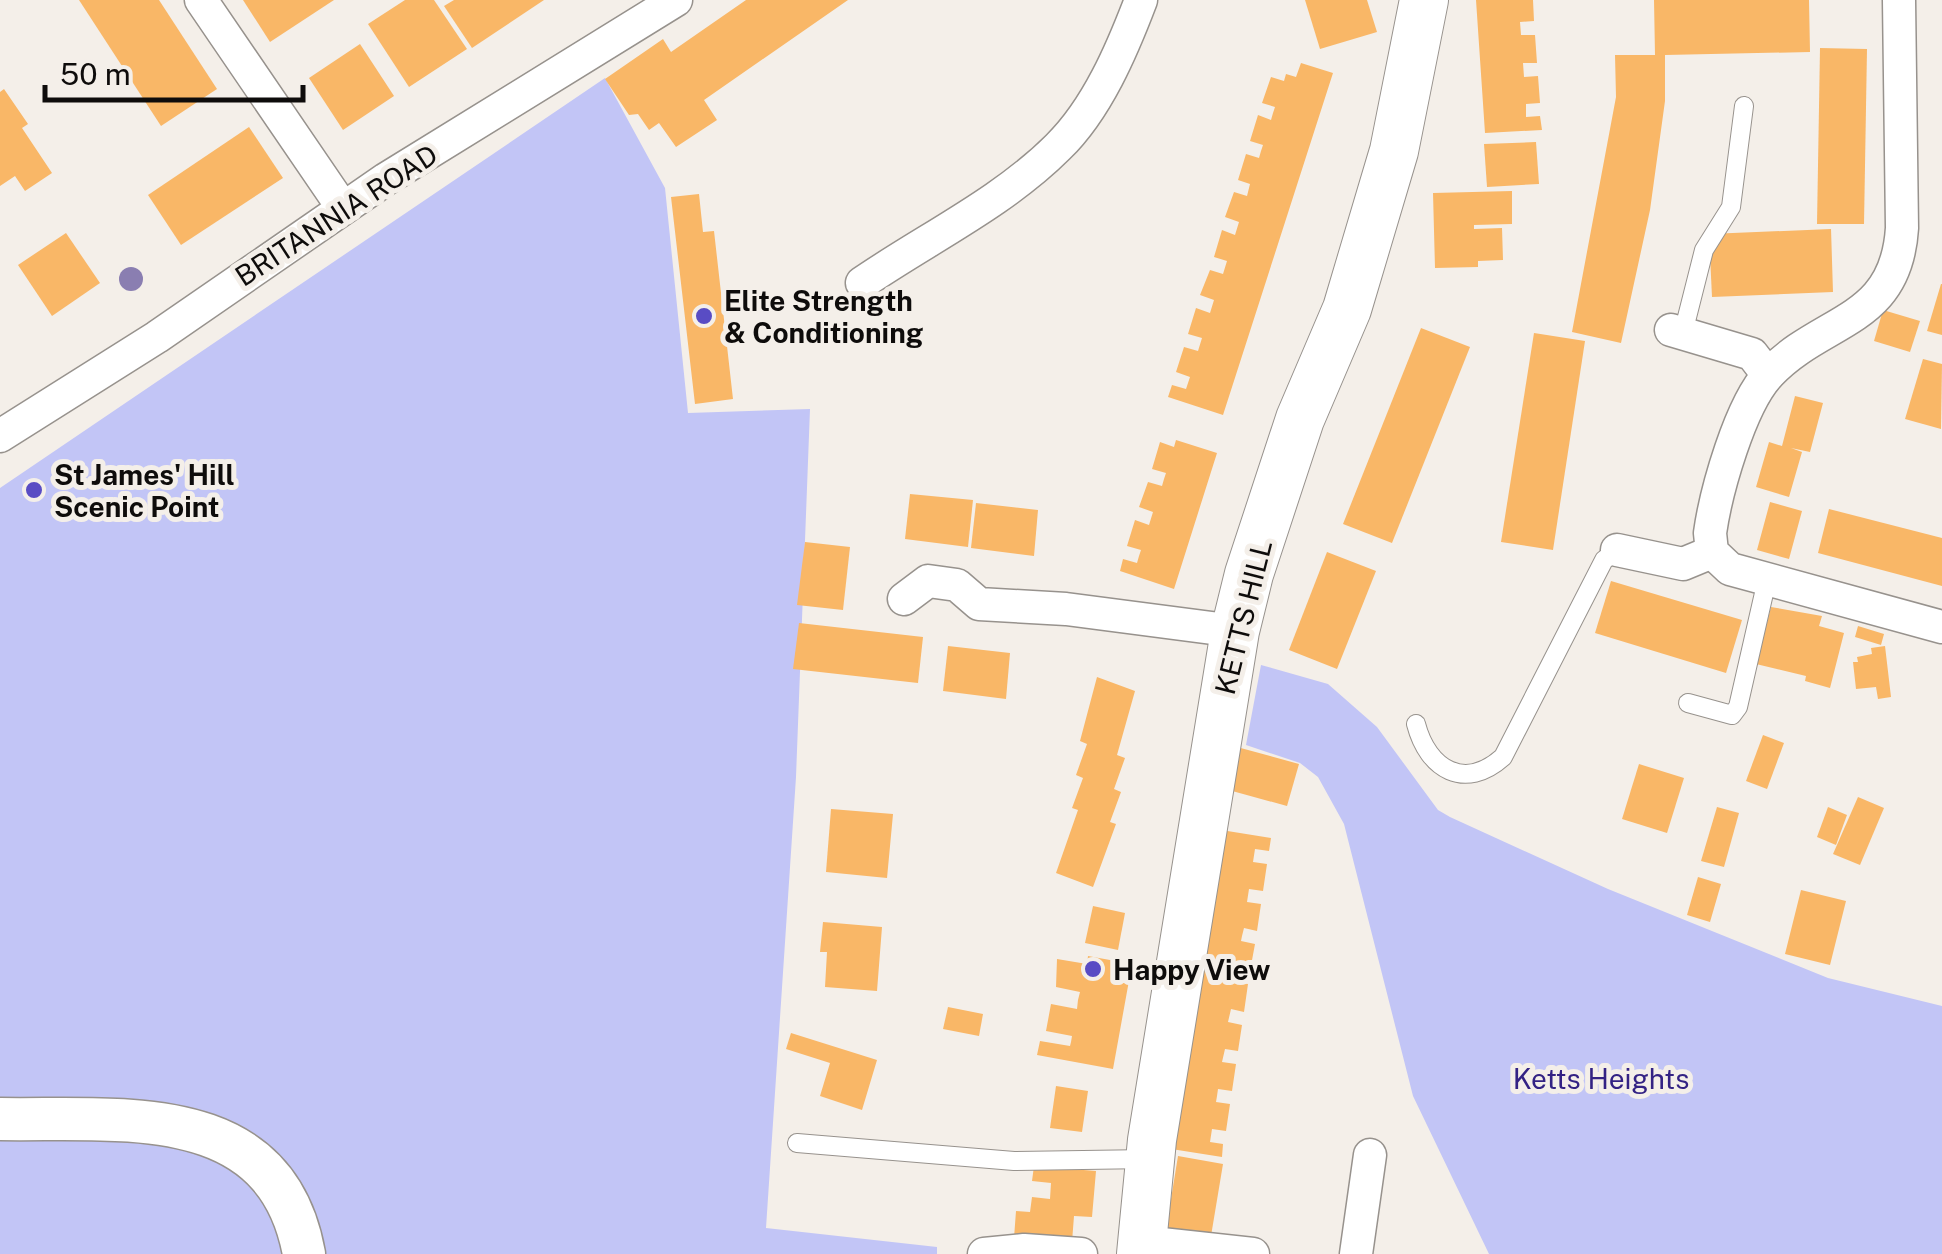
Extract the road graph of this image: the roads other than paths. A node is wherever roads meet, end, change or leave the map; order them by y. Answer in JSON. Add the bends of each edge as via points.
{"nodes":[{"id":1,"x":201,"y":0,"type":"edge"},
{"id":2,"x":676,"y":0,"type":"edge"},
{"id":3,"x":1141,"y":0,"type":"edge"},
{"id":4,"x":1424,"y":0,"type":"edge"},
{"id":5,"x":1900,"y":0,"type":"edge"},
{"id":6,"x":1744,"y":106,"type":"dead end"},
{"id":7,"x":343,"y":208,"type":"junction"},
{"id":8,"x":862,"y":283,"type":"dead end"},
{"id":9,"x":1677,"y":332,"type":"joint"},
{"id":10,"x":1768,"y":375,"type":"junction"},
{"id":11,"x":0,"y":436,"type":"edge"},
{"id":12,"x":1617,"y":550,"type":"joint"},
{"id":13,"x":1698,"y":558,"type":"junction"},
{"id":14,"x":1767,"y":580,"type":"junction"},
{"id":15,"x":904,"y":600,"type":"dead end"},
{"id":16,"x":1942,"y":627,"type":"edge"},
{"id":17,"x":1236,"y":631,"type":"junction"},
{"id":18,"x":1688,"y":703,"type":"dead end"},
{"id":19,"x":1416,"y":724,"type":"dead end"},
{"id":20,"x":0,"y":1119,"type":"edge"},
{"id":21,"x":797,"y":1143,"type":"dead end"},
{"id":22,"x":1370,"y":1155,"type":"dead end"},
{"id":23,"x":1150,"y":1159,"type":"junction"},
{"id":24,"x":1142,"y":1248,"type":"edge"},
{"id":25,"x":304,"y":1254,"type":"edge"},
{"id":26,"x":984,"y":1254,"type":"edge"},
{"id":27,"x":1081,"y":1254,"type":"edge"},
{"id":28,"x":1253,"y":1254,"type":"edge"},
{"id":29,"x":1356,"y":1254,"type":"edge"}],
"edges":[{"from":1,"to":7,"type":"street"},
{"from":2,"to":7,"type":"street","name":"BRITANNIA ROAD"},
{"from":3,"to":8,"type":"street","via":[[1106,79],[1061,145],[1016,184]]},
{"from":4,"to":17,"type":"main road","name":"KETTS HILL","via":[[1394,151],[1348,309],[1300,418]]},
{"from":5,"to":10,"type":"street","via":[[1902,228],[1891,283]]},
{"from":6,"to":9,"type":"lane","via":[[1731,207],[1704,250]]},
{"from":7,"to":11,"type":"street","name":"BRITANNIA ROAD"},
{"from":9,"to":10,"type":"street","via":[[1752,354]]},
{"from":10,"to":13,"type":"street","via":[[1749,406]]},
{"from":12,"to":13,"type":"street"},
{"from":12,"to":19,"type":"lane","via":[[1604,560],[1503,757],[1487,772],[1462,775],[1433,759]]},
{"from":13,"to":14,"type":"street"},
{"from":14,"to":16,"type":"street"},
{"from":14,"to":18,"type":"lane","via":[[1738,707],[1732,715]]},
{"from":15,"to":17,"type":"street","via":[[928,580],[957,584],[979,604]]},
{"from":17,"to":23,"type":"main road","name":"KETTS HILL"},
{"from":20,"to":25,"type":"street","via":[[115,1120],[211,1133],[268,1171],[286,1196]]},
{"from":21,"to":23,"type":"lane","via":[[1014,1161]]},
{"from":22,"to":29,"type":"street"},
{"from":23,"to":24,"type":"main road","name":"KETTS HILL"},
{"from":24,"to":28,"type":"street"},
{"from":26,"to":27,"type":"street"}]}
